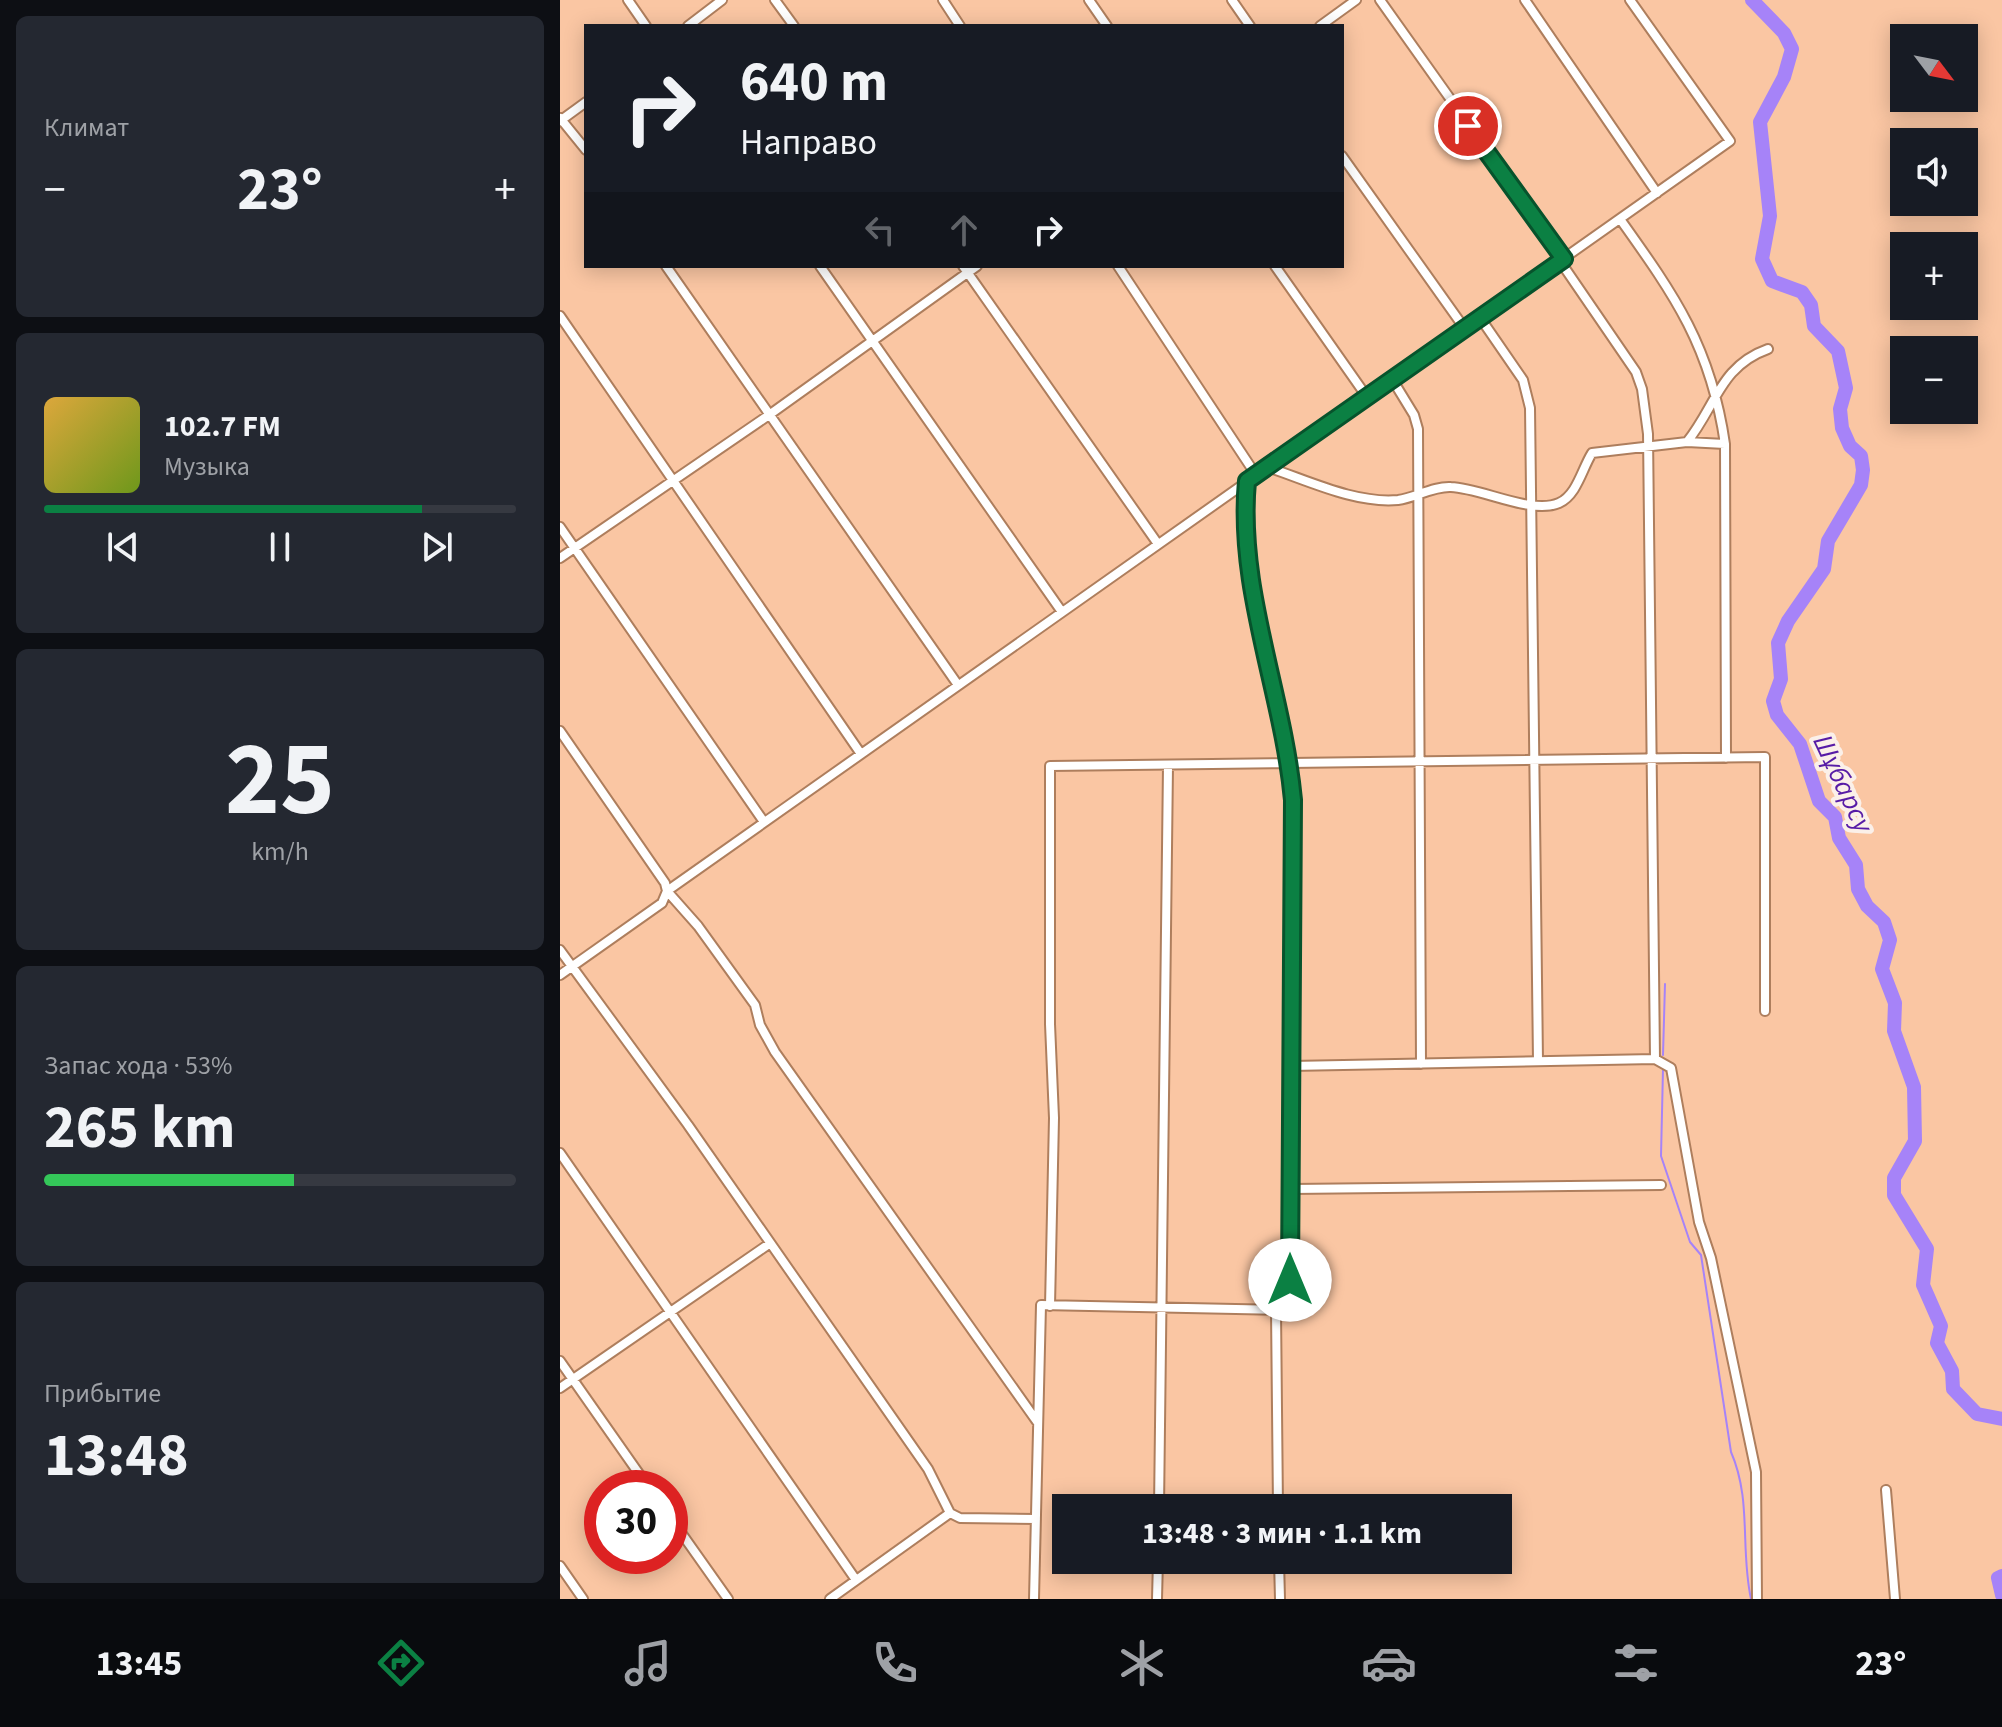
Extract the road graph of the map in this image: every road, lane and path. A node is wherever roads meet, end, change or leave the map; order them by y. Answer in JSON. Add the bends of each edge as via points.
{"nodes":[{"id":1,"x":628,"y":0,"type":"edge"},
{"id":2,"x":722,"y":0,"type":"edge"},
{"id":3,"x":775,"y":0,"type":"edge"},
{"id":4,"x":943,"y":0,"type":"edge"},
{"id":5,"x":1089,"y":0,"type":"edge"},
{"id":6,"x":1232,"y":0,"type":"edge"},
{"id":7,"x":1356,"y":0,"type":"edge"},
{"id":8,"x":1380,"y":0,"type":"edge"},
{"id":9,"x":1525,"y":0,"type":"edge"},
{"id":10,"x":1630,"y":0,"type":"edge"},
{"id":11,"x":645,"y":24,"type":"edge"},
{"id":12,"x":691,"y":24,"type":"edge"},
{"id":13,"x":793,"y":24,"type":"edge"},
{"id":14,"x":959,"y":24,"type":"edge"},
{"id":15,"x":1106,"y":24,"type":"edge"},
{"id":16,"x":1249,"y":24,"type":"edge"},
{"id":17,"x":1323,"y":24,"type":"edge"},
{"id":18,"x":584,"y":103,"type":"edge"},
{"id":19,"x":561,"y":120,"type":"edge"},
{"id":20,"x":584,"y":148,"type":"edge"},
{"id":21,"x":1344,"y":159,"type":"edge"},
{"id":22,"x":1657,"y":193,"type":"junction"},
{"id":23,"x":1620,"y":219,"type":"junction"},
{"id":24,"x":1562,"y":260,"type":"junction"},
{"id":25,"x":667,"y":268,"type":"edge"},
{"id":26,"x":821,"y":268,"type":"edge"},
{"id":27,"x":1119,"y":268,"type":"edge"},
{"id":28,"x":1276,"y":268,"type":"edge"},
{"id":29,"x":965,"y":269,"type":"edge"},
{"id":30,"x":560,"y":316,"type":"edge"},
{"id":31,"x":1481,"y":319,"type":"junction"},
{"id":32,"x":1465,"y":329,"type":"junction"},
{"id":33,"x":873,"y":342,"type":"junction"},
{"id":34,"x":1768,"y":349,"type":"dead end"},
{"id":35,"x":1392,"y":379,"type":"junction"},
{"id":36,"x":1716,"y":394,"type":"junction"},
{"id":37,"x":1367,"y":397,"type":"junction"},
{"id":38,"x":769,"y":415,"type":"junction"},
{"id":39,"x":1687,"y":442,"type":"junction"},
{"id":40,"x":1725,"y":444,"type":"junction"},
{"id":41,"x":1648,"y":445,"type":"junction"},
{"id":42,"x":1267,"y":467,"type":"junction"},
{"id":43,"x":1252,"y":478,"type":"junction"},
{"id":44,"x":672,"y":481,"type":"junction"},
{"id":45,"x":1419,"y":494,"type":"junction"},
{"id":46,"x":1532,"y":504,"type":"junction"},
{"id":47,"x":560,"y":527,"type":"edge"},
{"id":48,"x":1158,"y":544,"type":"junction"},
{"id":49,"x":575,"y":548,"type":"junction"},
{"id":50,"x":560,"y":558,"type":"edge"},
{"id":51,"x":1062,"y":612,"type":"junction"},
{"id":52,"x":958,"y":685,"type":"junction"},
{"id":53,"x":560,"y":731,"type":"edge"},
{"id":54,"x":861,"y":754,"type":"junction"},
{"id":55,"x":1726,"y":758,"type":"junction"},
{"id":56,"x":1654,"y":759,"type":"junction"},
{"id":57,"x":1535,"y":760,"type":"junction"},
{"id":58,"x":1419,"y":761,"type":"junction"},
{"id":59,"x":1289,"y":764,"type":"junction"},
{"id":60,"x":1168,"y":766,"type":"junction"},
{"id":61,"x":764,"y":822,"type":"junction"},
{"id":62,"x":667,"y":891,"type":"junction"},
{"id":63,"x":560,"y":950,"type":"edge"},
{"id":64,"x":572,"y":967,"type":"junction"},
{"id":65,"x":560,"y":975,"type":"edge"},
{"id":66,"x":1765,"y":1011,"type":"dead end"},
{"id":67,"x":1655,"y":1059,"type":"junction"},
{"id":68,"x":1538,"y":1061,"type":"junction"},
{"id":69,"x":1421,"y":1064,"type":"junction"},
{"id":70,"x":1291,"y":1066,"type":"junction"},
{"id":71,"x":560,"y":1153,"type":"edge"},
{"id":72,"x":1661,"y":1185,"type":"dead end"},
{"id":73,"x":1291,"y":1189,"type":"junction"},
{"id":74,"x":769,"y":1244,"type":"junction"},
{"id":75,"x":1050,"y":1306,"type":"junction"},
{"id":76,"x":1162,"y":1308,"type":"junction"},
{"id":77,"x":1276,"y":1310,"type":"junction"},
{"id":78,"x":669,"y":1312,"type":"junction"},
{"id":79,"x":560,"y":1361,"type":"edge"},
{"id":80,"x":573,"y":1380,"type":"junction"},
{"id":81,"x":560,"y":1388,"type":"edge"},
{"id":82,"x":1038,"y":1423,"type":"junction"},
{"id":83,"x":636,"y":1470,"type":"edge"},
{"id":84,"x":1886,"y":1490,"type":"dead end"},
{"id":85,"x":1159,"y":1494,"type":"edge"},
{"id":86,"x":1278,"y":1494,"type":"edge"},
{"id":87,"x":950,"y":1513,"type":"junction"},
{"id":88,"x":1036,"y":1519,"type":"junction"},
{"id":89,"x":688,"y":1542,"type":"edge"},
{"id":90,"x":560,"y":1566,"type":"edge"},
{"id":91,"x":1158,"y":1574,"type":"edge"},
{"id":92,"x":1279,"y":1574,"type":"edge"},
{"id":93,"x":856,"y":1580,"type":"junction"},
{"id":94,"x":583,"y":1599,"type":"edge"},
{"id":95,"x":728,"y":1599,"type":"edge"},
{"id":96,"x":830,"y":1599,"type":"edge"},
{"id":97,"x":1034,"y":1599,"type":"edge"},
{"id":98,"x":1157,"y":1599,"type":"edge"},
{"id":99,"x":1280,"y":1599,"type":"edge"},
{"id":100,"x":1757,"y":1599,"type":"edge"},
{"id":101,"x":1895,"y":1599,"type":"edge"}],
"edges":[{"from":1,"to":11,"type":"street"},
{"from":2,"to":12,"type":"street"},
{"from":3,"to":13,"type":"street"},
{"from":4,"to":14,"type":"street"},
{"from":5,"to":15,"type":"street"},
{"from":6,"to":16,"type":"street"},
{"from":7,"to":17,"type":"street"},
{"from":8,"to":24,"type":"street"},
{"from":9,"to":22,"type":"street"},
{"from":10,"to":22,"type":"street","via":[[1730,141]]},
{"from":18,"to":19,"type":"street"},
{"from":19,"to":20,"type":"street"},
{"from":21,"to":32,"type":"street"},
{"from":22,"to":23,"type":"street"},
{"from":23,"to":24,"type":"street"},
{"from":23,"to":36,"type":"street","via":[[1676,297]]},
{"from":24,"to":31,"type":"street"},
{"from":24,"to":41,"type":"street","via":[[1636,372]]},
{"from":25,"to":38,"type":"street"},
{"from":26,"to":33,"type":"street"},
{"from":27,"to":43,"type":"street"},
{"from":28,"to":37,"type":"street"},
{"from":29,"to":33,"type":"street"},
{"from":29,"to":48,"type":"street"},
{"from":30,"to":44,"type":"street"},
{"from":31,"to":32,"type":"street"},
{"from":31,"to":46,"type":"street","via":[[1528,390]]},
{"from":32,"to":35,"type":"street"},
{"from":33,"to":38,"type":"street"},
{"from":33,"to":51,"type":"street"},
{"from":34,"to":36,"type":"street","via":[[1734,368]]},
{"from":35,"to":37,"type":"street"},
{"from":35,"to":45,"type":"street","via":[[1418,429]]},
{"from":36,"to":39,"type":"street"},
{"from":36,"to":40,"type":"street"},
{"from":37,"to":42,"type":"street"},
{"from":38,"to":44,"type":"street"},
{"from":38,"to":52,"type":"street"},
{"from":39,"to":40,"type":"street"},
{"from":39,"to":41,"type":"street"},
{"from":40,"to":55,"type":"street"},
{"from":41,"to":46,"type":"street","via":[[1592,453],[1569,497],[1556,505]]},
{"from":41,"to":56,"type":"street"},
{"from":42,"to":43,"type":"street"},
{"from":42,"to":45,"type":"street","via":[[1345,493],[1398,500]]},
{"from":43,"to":48,"type":"street"},
{"from":43,"to":59,"type":"street","via":[[1245,511],[1255,610]]},
{"from":44,"to":49,"type":"street"},
{"from":44,"to":54,"type":"street"},
{"from":45,"to":46,"type":"street","via":[[1449,486]]},
{"from":45,"to":58,"type":"street"},
{"from":46,"to":57,"type":"street"},
{"from":47,"to":49,"type":"street"},
{"from":48,"to":51,"type":"street"},
{"from":49,"to":50,"type":"street"},
{"from":49,"to":61,"type":"street"},
{"from":51,"to":52,"type":"street"},
{"from":52,"to":54,"type":"street"},
{"from":53,"to":62,"type":"street"},
{"from":54,"to":61,"type":"street"},
{"from":55,"to":56,"type":"street"},
{"from":55,"to":66,"type":"street","via":[[1765,757]]},
{"from":56,"to":57,"type":"street"},
{"from":56,"to":67,"type":"street"},
{"from":57,"to":58,"type":"street"},
{"from":57,"to":68,"type":"street"},
{"from":58,"to":59,"type":"street"},
{"from":58,"to":69,"type":"street"},
{"from":59,"to":60,"type":"street"},
{"from":59,"to":70,"type":"street"},
{"from":60,"to":75,"type":"street","via":[[1050,766]]},
{"from":60,"to":76,"type":"street"},
{"from":61,"to":62,"type":"street"},
{"from":62,"to":64,"type":"street","via":[[662,903]]},
{"from":62,"to":82,"type":"street","via":[[755,1005],[775,1052]]},
{"from":63,"to":64,"type":"street"},
{"from":64,"to":65,"type":"street"},
{"from":64,"to":74,"type":"street"},
{"from":67,"to":68,"type":"street"},
{"from":67,"to":100,"type":"street","via":[[1671,1068],[1699,1222],[1756,1472]]},
{"from":68,"to":69,"type":"street"},
{"from":69,"to":70,"type":"street"},
{"from":70,"to":73,"type":"street"},
{"from":71,"to":78,"type":"street"},
{"from":72,"to":73,"type":"street"},
{"from":73,"to":77,"type":"street","via":[[1290,1310]]},
{"from":74,"to":78,"type":"street"},
{"from":74,"to":87,"type":"street","via":[[928,1469]]},
{"from":75,"to":76,"type":"street"},
{"from":75,"to":82,"type":"street","via":[[1041,1305]]},
{"from":76,"to":77,"type":"street"},
{"from":76,"to":85,"type":"street"},
{"from":77,"to":86,"type":"street"},
{"from":78,"to":80,"type":"street"},
{"from":78,"to":93,"type":"street"},
{"from":79,"to":80,"type":"street"},
{"from":80,"to":81,"type":"street"},
{"from":80,"to":83,"type":"street"},
{"from":82,"to":88,"type":"street"},
{"from":84,"to":101,"type":"street"},
{"from":87,"to":88,"type":"street","via":[[960,1518]]},
{"from":87,"to":93,"type":"street"},
{"from":88,"to":97,"type":"street"},
{"from":89,"to":95,"type":"street"},
{"from":90,"to":94,"type":"street"},
{"from":91,"to":98,"type":"street"},
{"from":92,"to":99,"type":"street"},
{"from":93,"to":96,"type":"street"}]}
